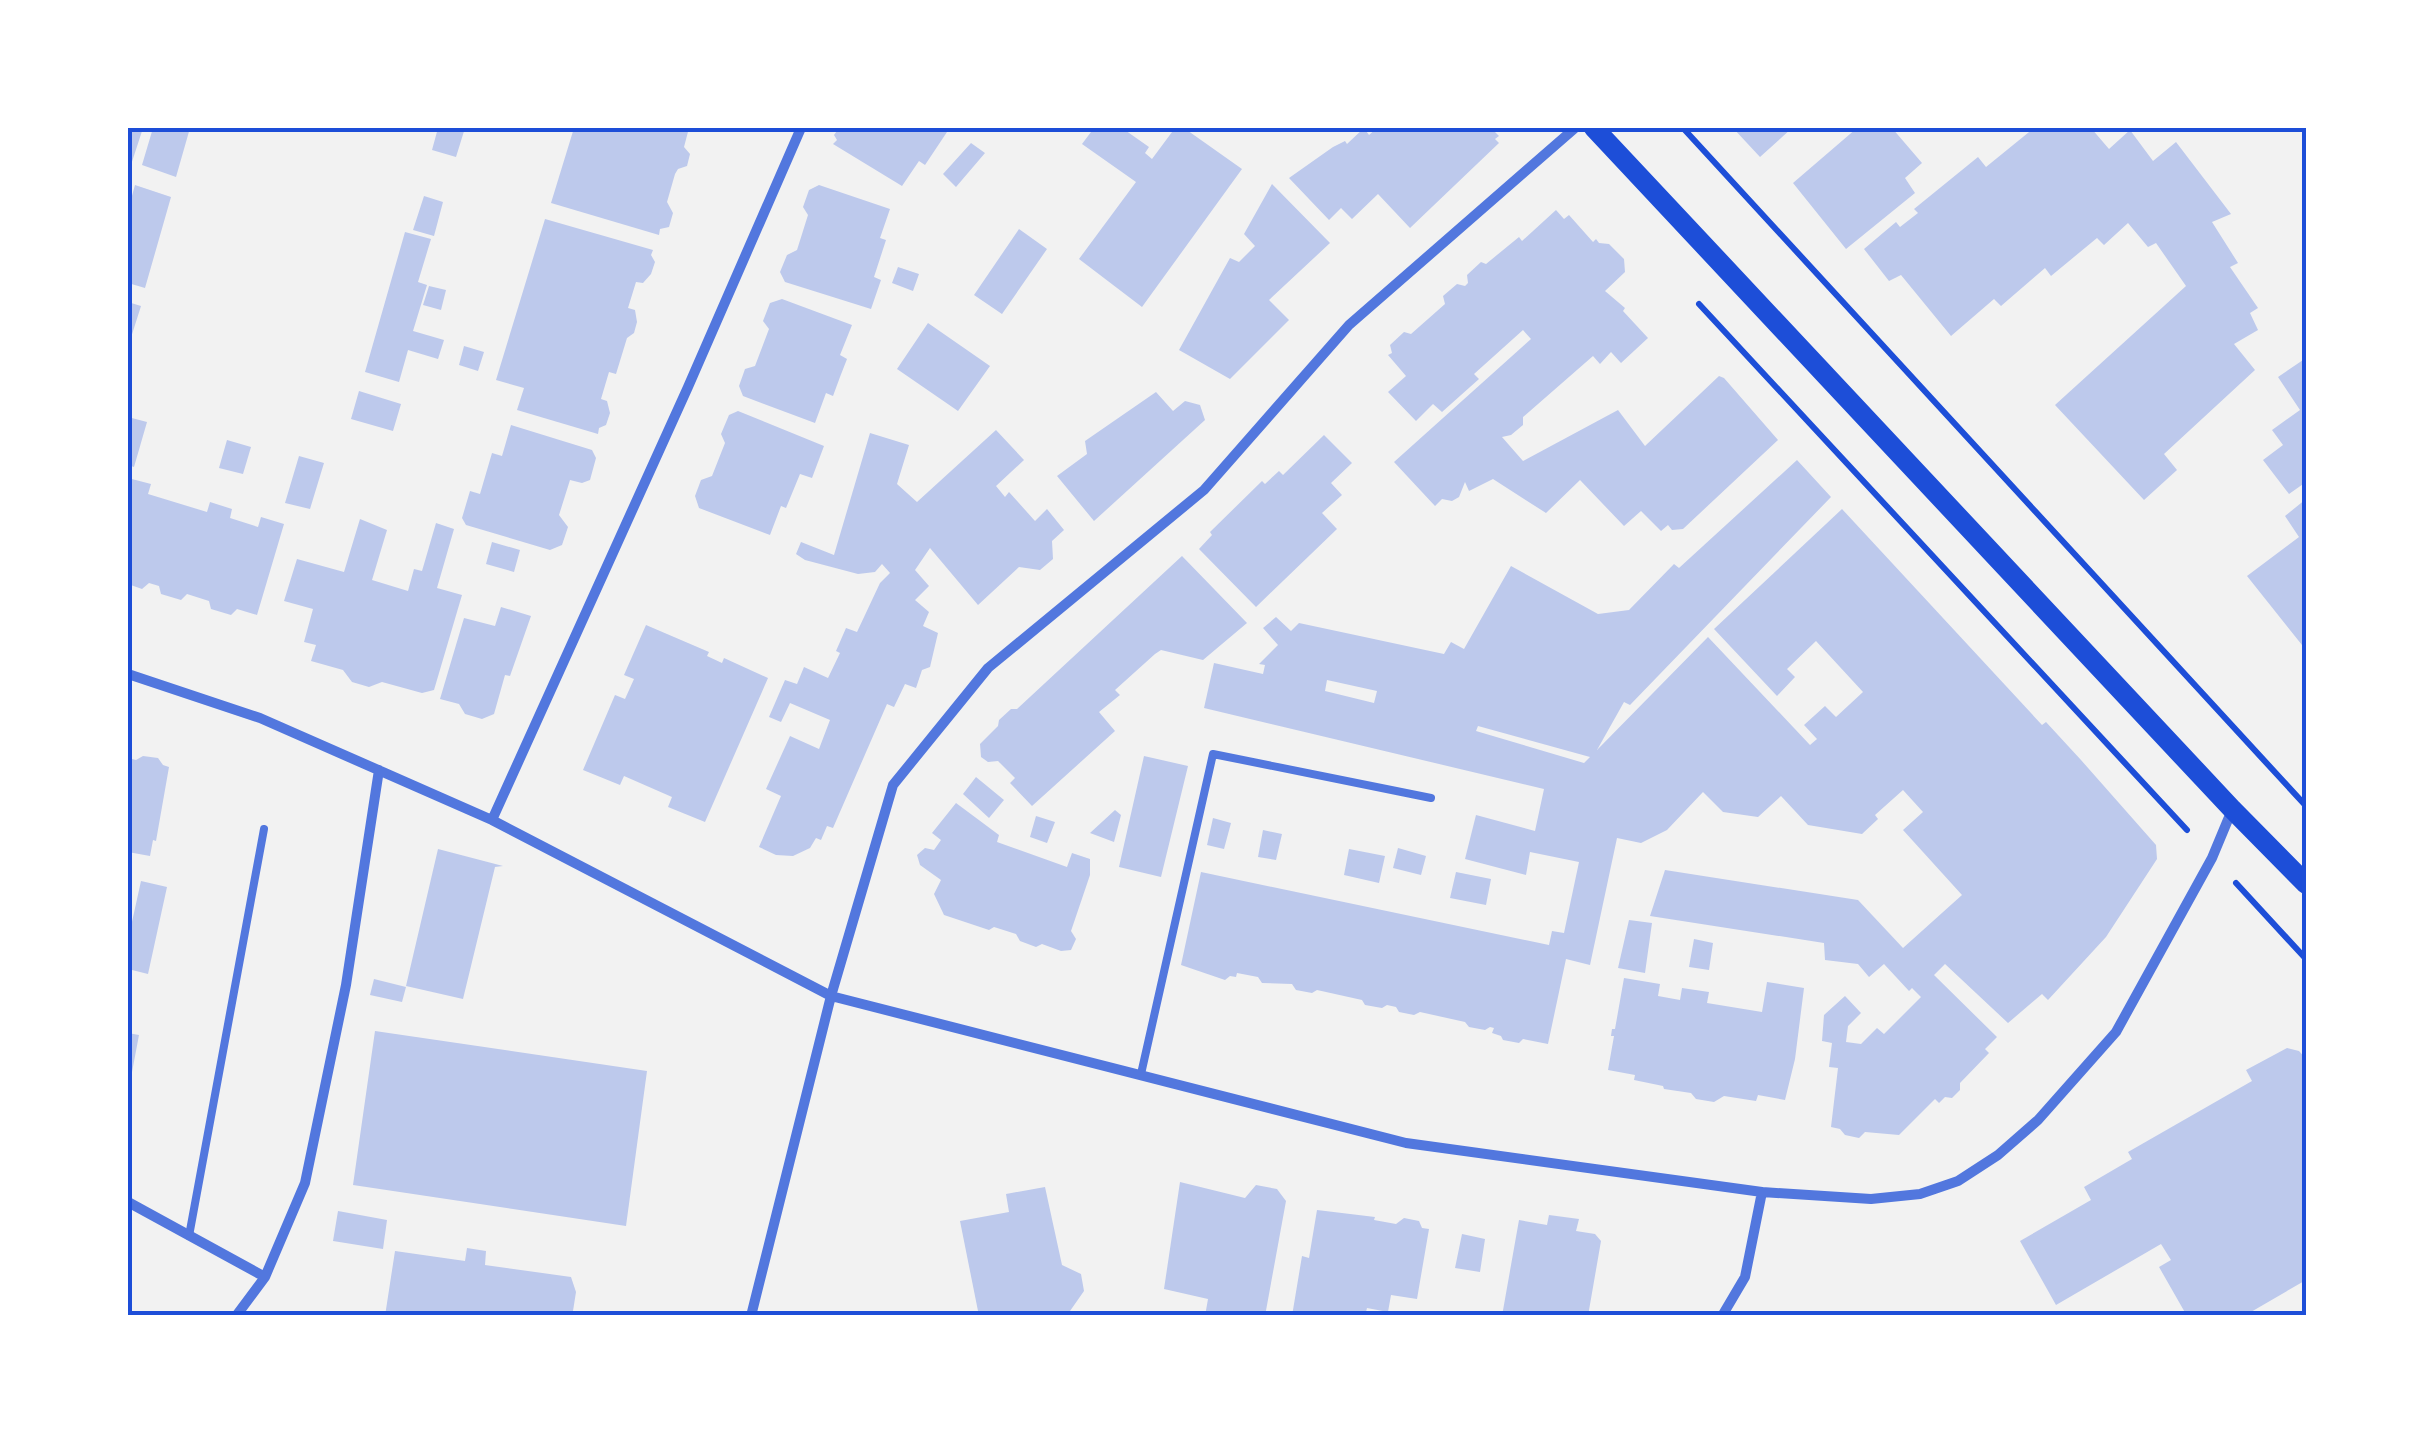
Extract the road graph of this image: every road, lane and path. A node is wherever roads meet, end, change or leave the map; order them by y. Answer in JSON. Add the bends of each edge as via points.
{"nodes":[{"id":1,"x":801,"y":128,"type":"edge"},
{"id":2,"x":1575,"y":128,"type":"edge"},
{"id":3,"x":1594,"y":128,"type":"edge"},
{"id":4,"x":1683,"y":128,"type":"edge"},
{"id":5,"x":1687,"y":290,"type":"dead end"},
{"id":6,"x":128,"y":674,"type":"edge"},
{"id":7,"x":380,"y":770,"type":"junction"},
{"id":8,"x":1431,"y":798,"type":"dead end"},
{"id":9,"x":2306,"y":806,"type":"edge"},
{"id":10,"x":2232,"y":809,"type":"junction"},
{"id":11,"x":492,"y":820,"type":"junction"},
{"id":12,"x":264,"y":829,"type":"dead end"},
{"id":13,"x":2212,"y":858,"type":"junction"},
{"id":14,"x":2306,"y":884,"type":"edge"},
{"id":15,"x":2306,"y":959,"type":"edge"},
{"id":16,"x":832,"y":996,"type":"junction"},
{"id":17,"x":1141,"y":1074,"type":"junction"},
{"id":18,"x":1762,"y":1192,"type":"junction"},
{"id":19,"x":128,"y":1202,"type":"edge"},
{"id":20,"x":189,"y":1236,"type":"junction"},
{"id":21,"x":264,"y":1277,"type":"junction"},
{"id":22,"x":236,"y":1316,"type":"edge"},
{"id":23,"x":751,"y":1316,"type":"edge"},
{"id":24,"x":1722,"y":1316,"type":"edge"}],
"edges":[{"from":1,"to":11,"type":"street"},
{"from":2,"to":16,"type":"street","via":[[1349,324],[1204,490],[988,668],[893,785]]},
{"from":3,"to":10,"type":"main road"},
{"from":4,"to":9,"type":"path"},
{"from":5,"to":13,"type":"path"},
{"from":6,"to":7,"type":"street","via":[[260,718]]},
{"from":7,"to":11,"type":"street"},
{"from":7,"to":21,"type":"street","via":[[306,1183]]},
{"from":8,"to":17,"type":"lane","via":[[1213,754]]},
{"from":10,"to":13,"type":"street"},
{"from":10,"to":14,"type":"main road"},
{"from":11,"to":16,"type":"street"},
{"from":12,"to":20,"type":"lane"},
{"from":13,"to":15,"type":"path"},
{"from":13,"to":18,"type":"street","via":[[2116,1032],[2038,1120],[1998,1154],[1958,1181],[1920,1194],[1871,1199]]},
{"from":16,"to":17,"type":"street"},
{"from":16,"to":23,"type":"street"},
{"from":17,"to":18,"type":"street","via":[[1406,1143]]},
{"from":18,"to":24,"type":"street","via":[[1746,1277]]},
{"from":19,"to":20,"type":"street"},
{"from":20,"to":21,"type":"street"},
{"from":21,"to":22,"type":"street"}]}
